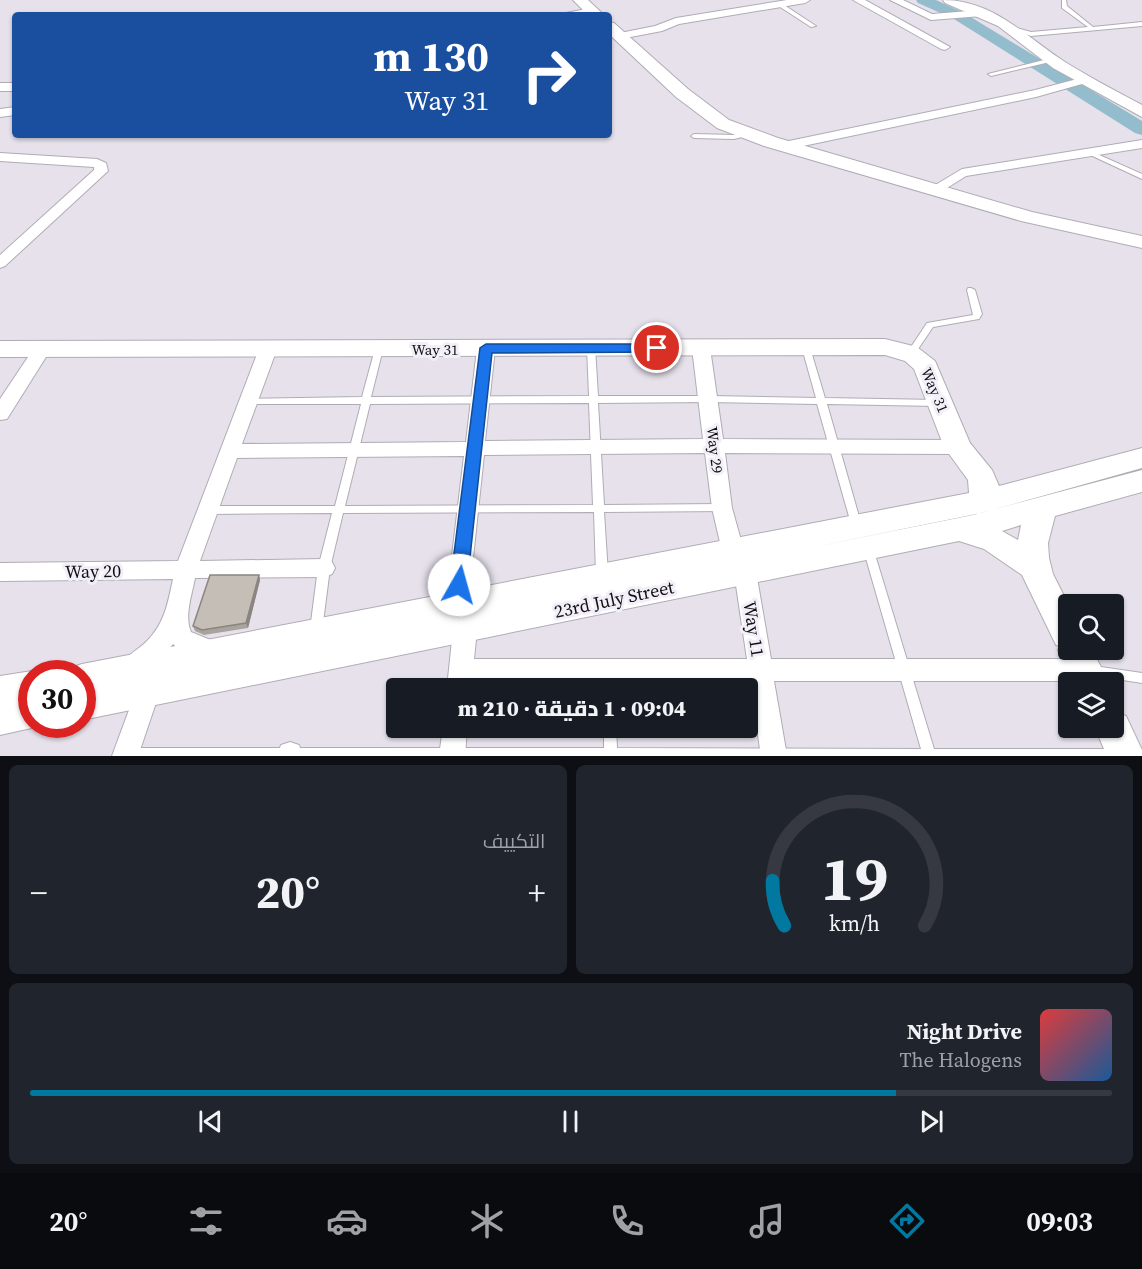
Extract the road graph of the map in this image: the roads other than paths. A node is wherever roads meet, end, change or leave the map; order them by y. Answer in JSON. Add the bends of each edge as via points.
{"nodes":[{"id":1,"x":580,"y":0,"type":"edge"},
{"id":2,"x":805,"y":0,"type":"edge"},
{"id":3,"x":858,"y":0,"type":"edge"},
{"id":4,"x":895,"y":0,"type":"edge"},
{"id":5,"x":950,"y":0,"type":"edge"},
{"id":6,"x":1064,"y":0,"type":"edge"},
{"id":7,"x":779,"y":4,"type":"junction"},
{"id":8,"x":594,"y":12,"type":"edge"},
{"id":9,"x":982,"y":13,"type":"junction"},
{"id":10,"x":1142,"y":24,"type":"edge"},
{"id":11,"x":813,"y":26,"type":"dead end"},
{"id":12,"x":1009,"y":28,"type":"junction"},
{"id":13,"x":1093,"y":29,"type":"junction"},
{"id":14,"x":614,"y":31,"type":"edge"},
{"id":15,"x":945,"y":47,"type":"dead end"},
{"id":16,"x":1052,"y":60,"type":"junction"},
{"id":17,"x":991,"y":74,"type":"dead end"},
{"id":18,"x":1085,"y":80,"type":"junction"},
{"id":19,"x":1142,"y":112,"type":"edge"},
{"id":20,"x":748,"y":134,"type":"junction"},
{"id":21,"x":694,"y":136,"type":"dead end"},
{"id":22,"x":1142,"y":144,"type":"edge"},
{"id":23,"x":784,"y":146,"type":"junction"},
{"id":24,"x":1088,"y":152,"type":"junction"},
{"id":25,"x":0,"y":157,"type":"edge"},
{"id":26,"x":1142,"y":177,"type":"edge"},
{"id":27,"x":934,"y":190,"type":"junction"},
{"id":28,"x":1142,"y":242,"type":"edge"},
{"id":29,"x":0,"y":263,"type":"edge"},
{"id":30,"x":971,"y":290,"type":"dead end"},
{"id":31,"x":486,"y":348,"type":"junction"},
{"id":32,"x":591,"y":348,"type":"junction"},
{"id":33,"x":701,"y":348,"type":"junction"},
{"id":34,"x":806,"y":348,"type":"junction"},
{"id":35,"x":42,"y":349,"type":"junction"},
{"id":36,"x":267,"y":349,"type":"junction"},
{"id":37,"x":379,"y":349,"type":"junction"},
{"id":38,"x":0,"y":350,"type":"edge"},
{"id":39,"x":911,"y":353,"type":"junction"},
{"id":40,"x":709,"y":399,"type":"junction"},
{"id":41,"x":365,"y":400,"type":"junction"},
{"id":42,"x":480,"y":400,"type":"junction"},
{"id":43,"x":592,"y":400,"type":"junction"},
{"id":44,"x":248,"y":401,"type":"junction"},
{"id":45,"x":822,"y":401,"type":"junction"},
{"id":46,"x":940,"y":403,"type":"junction"},
{"id":47,"x":3,"y":405,"type":"edge"},
{"id":48,"x":714,"y":446,"type":"junction"},
{"id":49,"x":595,"y":447,"type":"junction"},
{"id":50,"x":958,"y":447,"type":"junction"},
{"id":51,"x":475,"y":448,"type":"junction"},
{"id":52,"x":835,"y":448,"type":"junction"},
{"id":53,"x":354,"y":449,"type":"junction"},
{"id":54,"x":231,"y":451,"type":"junction"},
{"id":55,"x":1142,"y":458,"type":"edge"},
{"id":56,"x":977,"y":471,"type":"junction"},
{"id":57,"x":1142,"y":481,"type":"edge"},
{"id":58,"x":1039,"y":499,"type":"junction"},
{"id":59,"x":981,"y":502,"type":"junction"},
{"id":60,"x":722,"y":508,"type":"junction"},
{"id":61,"x":339,"y":509,"type":"junction"},
{"id":62,"x":467,"y":509,"type":"junction"},
{"id":63,"x":598,"y":509,"type":"junction"},
{"id":64,"x":207,"y":510,"type":"junction"},
{"id":65,"x":960,"y":530,"type":"junction"},
{"id":66,"x":863,"y":538,"type":"junction"},
{"id":67,"x":739,"y":562,"type":"junction"},
{"id":68,"x":1034,"y":567,"type":"junction"},
{"id":69,"x":324,"y":568,"type":"junction"},
{"id":70,"x":186,"y":570,"type":"junction"},
{"id":71,"x":0,"y":572,"type":"edge"},
{"id":72,"x":602,"y":578,"type":"junction"},
{"id":73,"x":177,"y":614,"type":"junction"},
{"id":74,"x":1058,"y":615,"type":"edge"},
{"id":75,"x":461,"y":617,"type":"junction"},
{"id":76,"x":315,"y":634,"type":"junction"},
{"id":77,"x":225,"y":651,"type":"junction"},
{"id":78,"x":1084,"y":667,"type":"edge"},
{"id":79,"x":760,"y":670,"type":"junction"},
{"id":80,"x":904,"y":670,"type":"junction"},
{"id":81,"x":114,"y":673,"type":"junction"},
{"id":82,"x":96,"y":676,"type":"edge"},
{"id":83,"x":460,"y":678,"type":"edge"},
{"id":84,"x":626,"y":678,"type":"edge"},
{"id":85,"x":1142,"y":678,"type":"edge"},
{"id":86,"x":18,"y":689,"type":"edge"},
{"id":87,"x":148,"y":691,"type":"junction"},
{"id":88,"x":0,"y":692,"type":"edge"},
{"id":89,"x":96,"y":701,"type":"edge"},
{"id":90,"x":18,"y":716,"type":"edge"},
{"id":91,"x":0,"y":719,"type":"edge"},
{"id":92,"x":454,"y":738,"type":"edge"},
{"id":93,"x":610,"y":738,"type":"edge"},
{"id":94,"x":1122,"y":746,"type":"edge"},
{"id":95,"x":125,"y":755,"type":"edge"},
{"id":96,"x":290,"y":755,"type":"edge"},
{"id":97,"x":452,"y":755,"type":"edge"},
{"id":98,"x":611,"y":755,"type":"edge"},
{"id":99,"x":774,"y":755,"type":"edge"},
{"id":100,"x":930,"y":755,"type":"edge"}],
"edges":[{"from":1,"to":8,"type":"street"},
{"from":2,"to":7,"type":"street"},
{"from":3,"to":15,"type":"street"},
{"from":4,"to":9,"type":"street","via":[[931,17]]},
{"from":5,"to":9,"type":"street"},
{"from":6,"to":13,"type":"lane","via":[[1064,7]]},
{"from":7,"to":11,"type":"lane"},
{"from":7,"to":14,"type":"street","via":[[676,21],[658,29]]},
{"from":9,"to":12,"type":"street"},
{"from":10,"to":13,"type":"lane"},
{"from":12,"to":13,"type":"lane","via":[[1032,34]]},
{"from":12,"to":16,"type":"street"},
{"from":14,"to":20,"type":"street","via":[[703,111]]},
{"from":16,"to":17,"type":"lane"},
{"from":16,"to":18,"type":"street"},
{"from":18,"to":19,"type":"street"},
{"from":18,"to":23,"type":"street"},
{"from":20,"to":21,"type":"lane"},
{"from":20,"to":23,"type":"street"},
{"from":22,"to":24,"type":"street"},
{"from":23,"to":27,"type":"street"},
{"from":24,"to":26,"type":"lane"},
{"from":24,"to":27,"type":"street","via":[[962,173]]},
{"from":25,"to":29,"type":"street","via":[[101,166],[101,171]]},
{"from":27,"to":28,"type":"street","via":[[1039,220]]},
{"from":30,"to":39,"type":"lane","via":[[976,317],[930,325]]},
{"from":31,"to":32,"type":"street","name":"Way 31"},
{"from":31,"to":37,"type":"street","name":"Way 31"},
{"from":31,"to":42,"type":"street"},
{"from":32,"to":33,"type":"street","name":"Way 31"},
{"from":32,"to":43,"type":"lane"},
{"from":33,"to":34,"type":"street","name":"Way 31"},
{"from":33,"to":40,"type":"street","name":"Way 29"},
{"from":34,"to":39,"type":"street","name":"Way 31","via":[[885,347]]},
{"from":34,"to":45,"type":"lane"},
{"from":35,"to":36,"type":"street","name":"Way 31"},
{"from":35,"to":38,"type":"street","name":"Way 31"},
{"from":35,"to":47,"type":"street"},
{"from":36,"to":37,"type":"street","name":"Way 31"},
{"from":36,"to":44,"type":"street"},
{"from":37,"to":41,"type":"lane"},
{"from":39,"to":46,"type":"street","name":"Way 31","via":[[926,367]]},
{"from":40,"to":43,"type":"lane"},
{"from":40,"to":45,"type":"lane"},
{"from":40,"to":48,"type":"street","name":"Way 29"},
{"from":41,"to":42,"type":"lane"},
{"from":41,"to":44,"type":"lane"},
{"from":41,"to":53,"type":"lane"},
{"from":42,"to":43,"type":"lane"},
{"from":42,"to":51,"type":"street"},
{"from":43,"to":49,"type":"lane"},
{"from":44,"to":54,"type":"street"},
{"from":45,"to":46,"type":"lane"},
{"from":45,"to":52,"type":"lane"},
{"from":46,"to":50,"type":"street","name":"Way 31"},
{"from":48,"to":49,"type":"street"},
{"from":48,"to":52,"type":"street"},
{"from":48,"to":60,"type":"street","name":"Way 29"},
{"from":49,"to":51,"type":"street"},
{"from":49,"to":63,"type":"lane"},
{"from":50,"to":52,"type":"street"},
{"from":50,"to":56,"type":"street","name":"Way 31"},
{"from":51,"to":53,"type":"street"},
{"from":51,"to":62,"type":"street"},
{"from":52,"to":66,"type":"lane"},
{"from":53,"to":54,"type":"street"},
{"from":53,"to":61,"type":"lane"},
{"from":54,"to":64,"type":"street"},
{"from":55,"to":58,"type":"street","name":"23rd July Street"},
{"from":56,"to":58,"type":"street","name":"Way 31"},
{"from":56,"to":59,"type":"street","name":"Way 31","via":[[985,490]]},
{"from":57,"to":58,"type":"street","name":"23rd July Street"},
{"from":58,"to":59,"type":"street","name":"23rd July Street"},
{"from":58,"to":65,"type":"street","name":"23rd July Street"},
{"from":58,"to":68,"type":"street","via":[[1031,537]]},
{"from":59,"to":66,"type":"street","name":"23rd July Street"},
{"from":60,"to":63,"type":"lane"},
{"from":60,"to":67,"type":"street","name":"Way 29"},
{"from":61,"to":62,"type":"lane"},
{"from":61,"to":64,"type":"lane"},
{"from":61,"to":69,"type":"lane"},
{"from":62,"to":63,"type":"lane"},
{"from":62,"to":75,"type":"street"},
{"from":63,"to":72,"type":"lane"},
{"from":64,"to":70,"type":"street"},
{"from":65,"to":66,"type":"street","name":"23rd July Street"},
{"from":65,"to":68,"type":"street","via":[[994,540]]},
{"from":66,"to":67,"type":"street","name":"23rd July Street"},
{"from":66,"to":80,"type":"lane"},
{"from":67,"to":72,"type":"street","name":"23rd July Street"},
{"from":67,"to":75,"type":"street","name":"23rd July Street"},
{"from":67,"to":79,"type":"street","name":"Way 11"},
{"from":68,"to":74,"type":"street"},
{"from":69,"to":70,"type":"street","name":"Way 20"},
{"from":69,"to":76,"type":"lane"},
{"from":70,"to":71,"type":"street","name":"Way 20"},
{"from":70,"to":73,"type":"street"},
{"from":72,"to":75,"type":"street","name":"23rd July Street"},
{"from":73,"to":77,"type":"street","via":[[183,639],[199,648]]},
{"from":73,"to":81,"type":"street","via":[[166,637],[152,653]]},
{"from":75,"to":76,"type":"street","name":"23rd July Street"},
{"from":75,"to":83,"type":"street"},
{"from":75,"to":87,"type":"street","name":"23rd July Street"},
{"from":76,"to":77,"type":"street","name":"23rd July Street"},
{"from":77,"to":81,"type":"street","name":"23rd July Street"},
{"from":78,"to":80,"type":"street"},
{"from":78,"to":85,"type":"lane"},
{"from":79,"to":80,"type":"street"},
{"from":79,"to":84,"type":"street"},
{"from":79,"to":99,"type":"street","name":"Way 11"},
{"from":80,"to":100,"type":"lane"},
{"from":81,"to":82,"type":"street","name":"23rd July Street"},
{"from":86,"to":88,"type":"street"},
{"from":87,"to":89,"type":"street","name":"23rd July Street"},
{"from":87,"to":95,"type":"street"},
{"from":90,"to":91,"type":"street"},
{"from":92,"to":97,"type":"street"},
{"from":93,"to":98,"type":"lane"},
{"from":94,"to":100,"type":"lane"},
{"from":95,"to":96,"type":"lane"},
{"from":96,"to":97,"type":"lane"},
{"from":97,"to":98,"type":"lane"},
{"from":98,"to":99,"type":"lane"},
{"from":99,"to":100,"type":"lane"}]}
